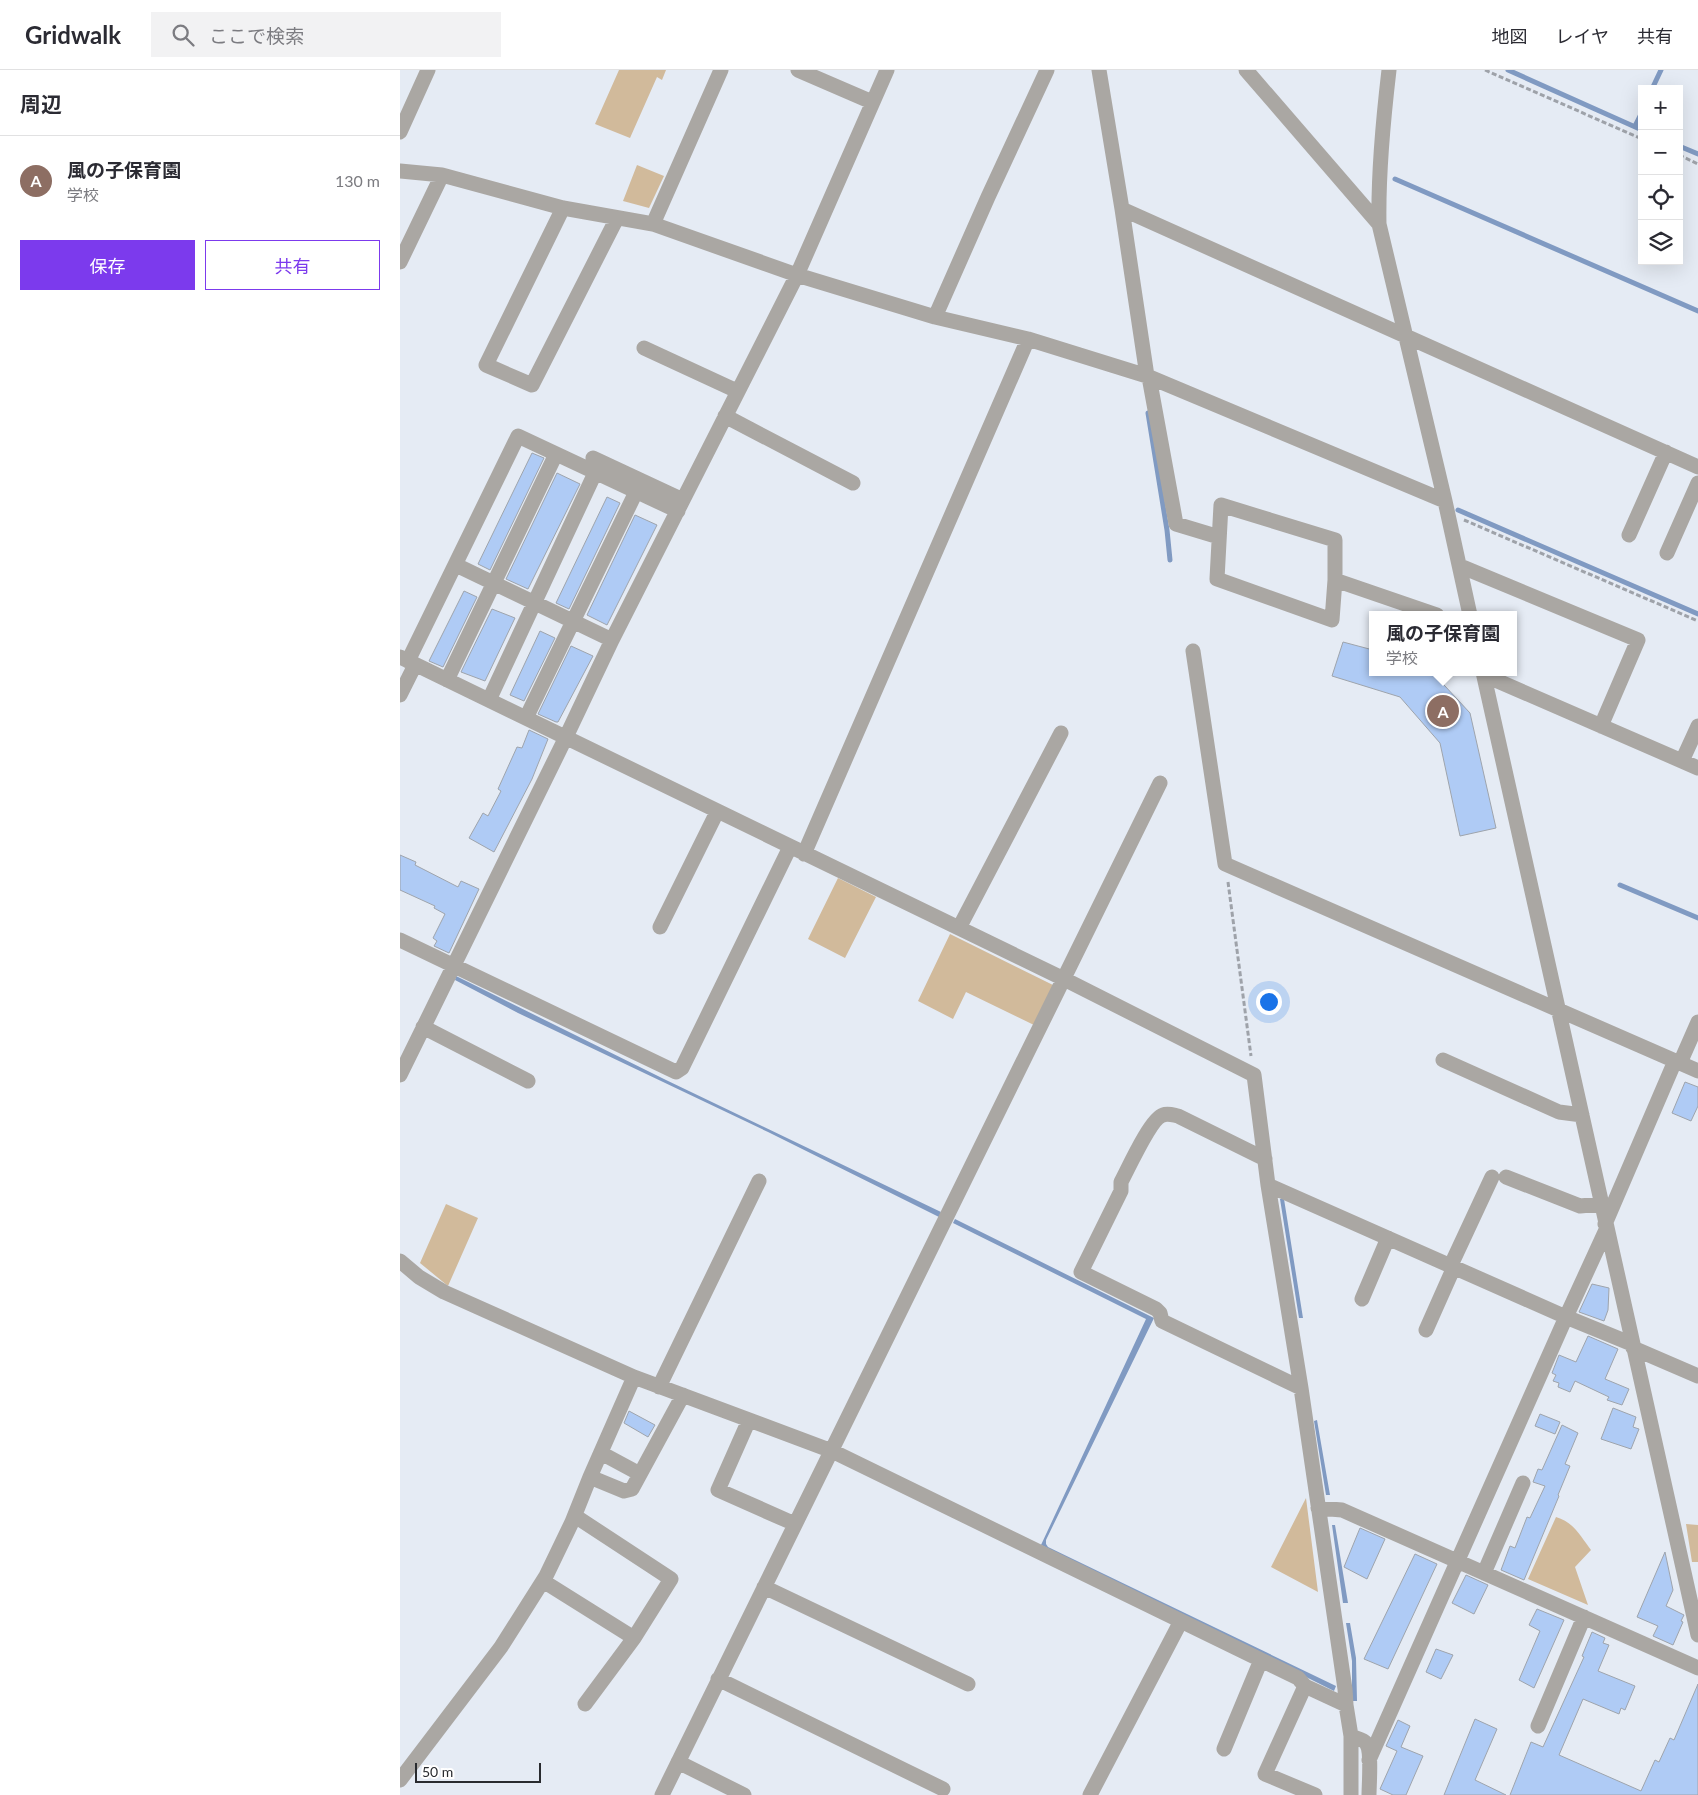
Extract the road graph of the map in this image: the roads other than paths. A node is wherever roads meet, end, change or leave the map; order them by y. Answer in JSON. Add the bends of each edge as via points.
{"nodes":[{"id":1,"x":428,"y":70,"type":"edge"},
{"id":2,"x":721,"y":70,"type":"edge"},
{"id":3,"x":798,"y":70,"type":"edge"},
{"id":4,"x":887,"y":70,"type":"edge"},
{"id":5,"x":1047,"y":70,"type":"edge"},
{"id":6,"x":1099,"y":70,"type":"edge"},
{"id":7,"x":1246,"y":70,"type":"edge"},
{"id":8,"x":1389,"y":70,"type":"edge"},
{"id":9,"x":872,"y":102,"type":"junction"},
{"id":10,"x":400,"y":132,"type":"edge"},
{"id":11,"x":400,"y":171,"type":"edge"},
{"id":12,"x":442,"y":175,"type":"junction"},
{"id":13,"x":563,"y":208,"type":"junction"},
{"id":14,"x":1122,"y":209,"type":"junction"},
{"id":15,"x":617,"y":218,"type":"junction"},
{"id":16,"x":653,"y":224,"type":"junction"},
{"id":17,"x":1379,"y":224,"type":"junction"},
{"id":18,"x":400,"y":262,"type":"edge"},
{"id":19,"x":797,"y":275,"type":"junction"},
{"id":20,"x":935,"y":317,"type":"junction"},
{"id":21,"x":1406,"y":336,"type":"junction"},
{"id":22,"x":1028,"y":339,"type":"junction"},
{"id":23,"x":644,"y":348,"type":"dead end"},
{"id":24,"x":1148,"y":376,"type":"junction"},
{"id":25,"x":737,"y":391,"type":"junction"},
{"id":26,"x":725,"y":416,"type":"junction"},
{"id":27,"x":1666,"y":452,"type":"junction"},
{"id":28,"x":556,"y":454,"type":"junction"},
{"id":29,"x":594,"y":466,"type":"junction"},
{"id":30,"x":1698,"y":466,"type":"edge"},
{"id":31,"x":853,"y":483,"type":"dead end"},
{"id":32,"x":1698,"y":483,"type":"edge"},
{"id":33,"x":636,"y":492,"type":"junction"},
{"id":34,"x":681,"y":506,"type":"junction"},
{"id":35,"x":1447,"y":507,"type":"junction"},
{"id":36,"x":1628,"y":535,"type":"dead end"},
{"id":37,"x":1219,"y":536,"type":"junction"},
{"id":38,"x":1667,"y":553,"type":"dead end"},
{"id":39,"x":456,"y":565,"type":"junction"},
{"id":40,"x":1460,"y":566,"type":"junction"},
{"id":41,"x":1335,"y":580,"type":"junction"},
{"id":42,"x":493,"y":583,"type":"junction"},
{"id":43,"x":535,"y":603,"type":"junction"},
{"id":44,"x":1425,"y":611,"type":"edge"},
{"id":45,"x":1469,"y":611,"type":"edge"},
{"id":46,"x":572,"y":621,"type":"junction"},
{"id":47,"x":612,"y":640,"type":"junction"},
{"id":48,"x":1193,"y":651,"type":"dead end"},
{"id":49,"x":408,"y":661,"type":"edge"},
{"id":50,"x":1484,"y":676,"type":"edge"},
{"id":51,"x":1488,"y":676,"type":"edge"},
{"id":52,"x":447,"y":680,"type":"junction"},
{"id":53,"x":400,"y":695,"type":"edge"},
{"id":54,"x":489,"y":700,"type":"junction"},
{"id":55,"x":526,"y":718,"type":"junction"},
{"id":56,"x":1601,"y":726,"type":"junction"},
{"id":57,"x":1698,"y":726,"type":"edge"},
{"id":58,"x":1061,"y":733,"type":"dead end"},
{"id":59,"x":566,"y":737,"type":"junction"},
{"id":60,"x":1682,"y":761,"type":"junction"},
{"id":61,"x":1698,"y":768,"type":"edge"},
{"id":62,"x":1160,"y":782,"type":"dead end"},
{"id":63,"x":717,"y":812,"type":"junction"},
{"id":64,"x":790,"y":847,"type":"junction"},
{"id":65,"x":804,"y":854,"type":"junction"},
{"id":66,"x":660,"y":927,"type":"dead end"},
{"id":67,"x":959,"y":928,"type":"junction"},
{"id":68,"x":400,"y":940,"type":"edge"},
{"id":69,"x":453,"y":966,"type":"junction"},
{"id":70,"x":1064,"y":979,"type":"junction"},
{"id":71,"x":1560,"y":1010,"type":"junction"},
{"id":72,"x":1698,"y":1022,"type":"edge"},
{"id":73,"x":423,"y":1027,"type":"junction"},
{"id":74,"x":1443,"y":1060,"type":"dead end"},
{"id":75,"x":1678,"y":1062,"type":"junction"},
{"id":76,"x":1698,"y":1071,"type":"edge"},
{"id":77,"x":400,"y":1075,"type":"edge"},
{"id":78,"x":528,"y":1081,"type":"dead end"},
{"id":79,"x":1582,"y":1115,"type":"junction"},
{"id":80,"x":1265,"y":1159,"type":"junction"},
{"id":81,"x":759,"y":1181,"type":"dead end"},
{"id":82,"x":1268,"y":1185,"type":"junction"},
{"id":83,"x":1601,"y":1204,"type":"junction"},
{"id":84,"x":1606,"y":1227,"type":"junction"},
{"id":85,"x":1388,"y":1238,"type":"junction"},
{"id":86,"x":400,"y":1261,"type":"edge"},
{"id":87,"x":1452,"y":1266,"type":"junction"},
{"id":88,"x":1362,"y":1298,"type":"dead end"},
{"id":89,"x":1566,"y":1317,"type":"junction"},
{"id":90,"x":1426,"y":1330,"type":"dead end"},
{"id":91,"x":1633,"y":1346,"type":"junction"},
{"id":92,"x":1698,"y":1376,"type":"edge"},
{"id":93,"x":634,"y":1377,"type":"junction"},
{"id":94,"x":659,"y":1387,"type":"junction"},
{"id":95,"x":1301,"y":1388,"type":"junction"},
{"id":96,"x":683,"y":1395,"type":"junction"},
{"id":97,"x":749,"y":1420,"type":"junction"},
{"id":98,"x":832,"y":1451,"type":"junction"},
{"id":99,"x":601,"y":1453,"type":"junction"},
{"id":100,"x":640,"y":1474,"type":"junction"},
{"id":101,"x":590,"y":1477,"type":"junction"},
{"id":102,"x":1523,"y":1482,"type":"dead end"},
{"id":103,"x":1318,"y":1508,"type":"junction"},
{"id":104,"x":574,"y":1516,"type":"junction"},
{"id":105,"x":795,"y":1524,"type":"junction"},
{"id":106,"x":1458,"y":1561,"type":"junction"},
{"id":107,"x":1484,"y":1573,"type":"junction"},
{"id":108,"x":543,"y":1581,"type":"junction"},
{"id":109,"x":764,"y":1587,"type":"junction"},
{"id":110,"x":1584,"y":1617,"type":"junction"},
{"id":111,"x":1181,"y":1620,"type":"junction"},
{"id":112,"x":1698,"y":1635,"type":"edge"},
{"id":113,"x":634,"y":1638,"type":"junction"},
{"id":114,"x":1261,"y":1660,"type":"junction"},
{"id":115,"x":1698,"y":1668,"type":"edge"},
{"id":116,"x":718,"y":1679,"type":"junction"},
{"id":117,"x":968,"y":1684,"type":"dead end"},
{"id":118,"x":1305,"y":1686,"type":"junction"},
{"id":119,"x":585,"y":1704,"type":"dead end"},
{"id":120,"x":1346,"y":1705,"type":"junction"},
{"id":121,"x":1538,"y":1726,"type":"dead end"},
{"id":122,"x":1351,"y":1736,"type":"junction"},
{"id":123,"x":1224,"y":1749,"type":"dead end"},
{"id":124,"x":1369,"y":1760,"type":"junction"},
{"id":125,"x":678,"y":1762,"type":"junction"},
{"id":126,"x":400,"y":1780,"type":"edge"},
{"id":127,"x":943,"y":1789,"type":"dead end"},
{"id":128,"x":662,"y":1795,"type":"edge"},
{"id":129,"x":744,"y":1795,"type":"edge"},
{"id":130,"x":1090,"y":1795,"type":"edge"},
{"id":131,"x":1315,"y":1795,"type":"edge"},
{"id":132,"x":1351,"y":1795,"type":"edge"},
{"id":133,"x":1369,"y":1795,"type":"edge"}],
"edges":[{"from":1,"to":10,"type":"street"},
{"from":2,"to":16,"type":"street"},
{"from":3,"to":9,"type":"street"},
{"from":4,"to":9,"type":"street"},
{"from":5,"to":20,"type":"street"},
{"from":6,"to":14,"type":"street"},
{"from":7,"to":17,"type":"street"},
{"from":8,"to":17,"type":"street","via":[[1381,142]]},
{"from":9,"to":19,"type":"street"},
{"from":11,"to":12,"type":"street"},
{"from":12,"to":13,"type":"street"},
{"from":12,"to":18,"type":"street"},
{"from":13,"to":15,"type":"street"},
{"from":13,"to":15,"type":"street","via":[[486,365],[532,385]]},
{"from":14,"to":21,"type":"street"},
{"from":14,"to":24,"type":"street"},
{"from":15,"to":16,"type":"street"},
{"from":16,"to":19,"type":"street"},
{"from":17,"to":21,"type":"street"},
{"from":19,"to":20,"type":"street"},
{"from":19,"to":25,"type":"street"},
{"from":20,"to":22,"type":"street"},
{"from":21,"to":27,"type":"street"},
{"from":21,"to":35,"type":"street"},
{"from":22,"to":24,"type":"street"},
{"from":22,"to":65,"type":"street"},
{"from":23,"to":25,"type":"street"},
{"from":24,"to":35,"type":"street"},
{"from":24,"to":37,"type":"street","via":[[1176,524]]},
{"from":25,"to":26,"type":"street"},
{"from":26,"to":31,"type":"street"},
{"from":26,"to":34,"type":"street"},
{"from":27,"to":30,"type":"street"},
{"from":27,"to":36,"type":"street"},
{"from":28,"to":29,"type":"street"},
{"from":28,"to":39,"type":"street","via":[[518,436]]},
{"from":28,"to":42,"type":"street"},
{"from":29,"to":33,"type":"street"},
{"from":29,"to":34,"type":"street"},
{"from":29,"to":43,"type":"street"},
{"from":32,"to":38,"type":"street"},
{"from":33,"to":34,"type":"street"},
{"from":33,"to":46,"type":"street"},
{"from":34,"to":47,"type":"street"},
{"from":35,"to":40,"type":"street"},
{"from":37,"to":41,"type":"street","via":[[1221,505],[1335,540]]},
{"from":37,"to":41,"type":"street","via":[[1217,579],[1332,620]]},
{"from":39,"to":42,"type":"street"},
{"from":39,"to":49,"type":"street"},
{"from":40,"to":45,"type":"street"},
{"from":40,"to":56,"type":"street","via":[[1638,640]]},
{"from":41,"to":44,"type":"street"},
{"from":42,"to":43,"type":"street"},
{"from":42,"to":52,"type":"street"},
{"from":43,"to":46,"type":"street"},
{"from":43,"to":54,"type":"street"},
{"from":46,"to":47,"type":"street"},
{"from":46,"to":55,"type":"street"},
{"from":47,"to":59,"type":"street"},
{"from":48,"to":71,"type":"street","via":[[1225,864]]},
{"from":49,"to":52,"type":"street"},
{"from":49,"to":53,"type":"street"},
{"from":50,"to":71,"type":"street"},
{"from":51,"to":56,"type":"street"},
{"from":52,"to":54,"type":"street"},
{"from":54,"to":55,"type":"street"},
{"from":55,"to":59,"type":"street"},
{"from":56,"to":60,"type":"street"},
{"from":57,"to":60,"type":"street"},
{"from":58,"to":67,"type":"street"},
{"from":59,"to":63,"type":"street"},
{"from":59,"to":69,"type":"street"},
{"from":60,"to":61,"type":"street"},
{"from":62,"to":70,"type":"street"},
{"from":63,"to":64,"type":"street"},
{"from":63,"to":66,"type":"street"},
{"from":64,"to":65,"type":"street"},
{"from":64,"to":69,"type":"street","via":[[682,1068],[676,1072]]},
{"from":65,"to":67,"type":"street"},
{"from":67,"to":70,"type":"street"},
{"from":68,"to":69,"type":"street"},
{"from":69,"to":73,"type":"street"},
{"from":70,"to":80,"type":"street","via":[[1254,1075]]},
{"from":70,"to":98,"type":"street"},
{"from":71,"to":75,"type":"street"},
{"from":71,"to":79,"type":"street"},
{"from":72,"to":75,"type":"street"},
{"from":73,"to":77,"type":"street"},
{"from":73,"to":78,"type":"street"},
{"from":74,"to":79,"type":"street","via":[[1560,1112]]},
{"from":75,"to":76,"type":"street"},
{"from":75,"to":84,"type":"street"},
{"from":79,"to":83,"type":"street"},
{"from":80,"to":82,"type":"street"},
{"from":80,"to":95,"type":"street","via":[[1178,1116],[1161,1115],[1152,1124],[1121,1182],[1121,1191],[1081,1272],[1156,1309],[1162,1321]]},
{"from":81,"to":94,"type":"street"},
{"from":82,"to":85,"type":"street"},
{"from":82,"to":95,"type":"street"},
{"from":83,"to":84,"type":"street"},
{"from":83,"to":87,"type":"street","via":[[1580,1206],[1499,1177]]},
{"from":84,"to":89,"type":"street"},
{"from":84,"to":91,"type":"street"},
{"from":85,"to":87,"type":"street"},
{"from":85,"to":88,"type":"street"},
{"from":86,"to":93,"type":"street","via":[[419,1278],[444,1292]]},
{"from":87,"to":89,"type":"street"},
{"from":87,"to":90,"type":"street"},
{"from":89,"to":91,"type":"street"},
{"from":89,"to":106,"type":"street"},
{"from":91,"to":92,"type":"street"},
{"from":91,"to":112,"type":"street"},
{"from":93,"to":94,"type":"street"},
{"from":93,"to":99,"type":"street"},
{"from":94,"to":96,"type":"street"},
{"from":95,"to":103,"type":"street"},
{"from":96,"to":97,"type":"street"},
{"from":96,"to":100,"type":"street"},
{"from":97,"to":98,"type":"street"},
{"from":97,"to":105,"type":"street","via":[[718,1490]]},
{"from":98,"to":105,"type":"street"},
{"from":98,"to":111,"type":"street"},
{"from":99,"to":100,"type":"street"},
{"from":99,"to":101,"type":"street"},
{"from":100,"to":101,"type":"street","via":[[632,1489],[624,1491]]},
{"from":101,"to":104,"type":"street"},
{"from":102,"to":107,"type":"street"},
{"from":103,"to":106,"type":"street","via":[[1342,1510]]},
{"from":103,"to":120,"type":"street"},
{"from":104,"to":108,"type":"street"},
{"from":104,"to":113,"type":"street","via":[[672,1579]]},
{"from":105,"to":109,"type":"street"},
{"from":106,"to":107,"type":"street"},
{"from":106,"to":124,"type":"street"},
{"from":107,"to":110,"type":"street"},
{"from":108,"to":113,"type":"street"},
{"from":108,"to":126,"type":"street","via":[[501,1648]]},
{"from":109,"to":116,"type":"street"},
{"from":109,"to":117,"type":"street"},
{"from":110,"to":115,"type":"street"},
{"from":110,"to":121,"type":"street"},
{"from":111,"to":114,"type":"street"},
{"from":111,"to":130,"type":"street"},
{"from":113,"to":119,"type":"street"},
{"from":114,"to":118,"type":"street","via":[[1298,1678]]},
{"from":114,"to":123,"type":"street"},
{"from":116,"to":125,"type":"street"},
{"from":116,"to":127,"type":"street"},
{"from":118,"to":120,"type":"street"},
{"from":118,"to":131,"type":"street","via":[[1265,1774]]},
{"from":120,"to":122,"type":"street"},
{"from":122,"to":124,"type":"street","via":[[1368,1746]]},
{"from":122,"to":132,"type":"street"},
{"from":124,"to":133,"type":"street"},
{"from":125,"to":128,"type":"street"},
{"from":125,"to":129,"type":"street"}]}
